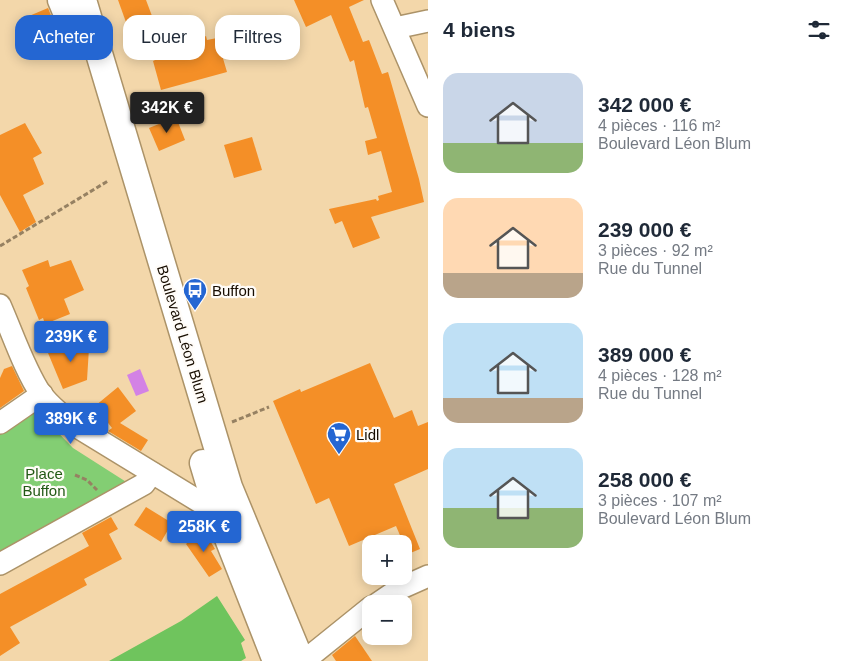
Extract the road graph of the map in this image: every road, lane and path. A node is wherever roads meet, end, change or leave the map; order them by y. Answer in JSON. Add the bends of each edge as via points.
{"nodes":[{"id":1,"x":382,"y":0,"type":"edge"},
{"id":2,"x":74,"y":7,"type":"edge"},
{"id":3,"x":427,"y":13,"type":"edge"},
{"id":4,"x":395,"y":28,"type":"junction"},
{"id":5,"x":428,"y":106,"type":"edge"},
{"id":6,"x":108,"y":181,"type":"dead end"},
{"id":7,"x":0,"y":246,"type":"edge"},
{"id":8,"x":0,"y":305,"type":"edge"},
{"id":9,"x":42,"y":394,"type":"junction"},
{"id":10,"x":269,"y":407,"type":"dead end"},
{"id":11,"x":0,"y":423,"type":"edge"},
{"id":12,"x":230,"y":423,"type":"dead end"},
{"id":13,"x":152,"y":474,"type":"junction"},
{"id":14,"x":75,"y":475,"type":"dead end"},
{"id":15,"x":104,"y":506,"type":"junction"},
{"id":16,"x":218,"y":513,"type":"junction"},
{"id":17,"x":0,"y":564,"type":"edge"},
{"id":18,"x":428,"y":576,"type":"edge"},
{"id":19,"x":390,"y":595,"type":"edge"},
{"id":20,"x":362,"y":615,"type":"edge"},
{"id":21,"x":276,"y":661,"type":"edge"},
{"id":22,"x":303,"y":661,"type":"edge"}],
"edges":[{"from":1,"to":4,"type":"street"},
{"from":2,"to":16,"type":"main road","name":"Boulevard Léon Blum"},
{"from":2,"to":22,"type":"main road","name":"Boulevard Léon Blum","via":[[229,487]]},
{"from":3,"to":4,"type":"street"},
{"from":4,"to":5,"type":"street"},
{"from":6,"to":7,"type":"path"},
{"from":8,"to":9,"type":"street"},
{"from":9,"to":11,"type":"street"},
{"from":9,"to":13,"type":"street","via":[[78,428]]},
{"from":10,"to":12,"type":"path"},
{"from":13,"to":15,"type":"street","via":[[144,484]]},
{"from":13,"to":16,"type":"street"},
{"from":14,"to":15,"type":"path","via":[[95,487]]},
{"from":15,"to":17,"type":"street"},
{"from":16,"to":21,"type":"main road","name":"Boulevard Léon Blum"},
{"from":18,"to":19,"type":"street"},
{"from":20,"to":22,"type":"street"}]}
